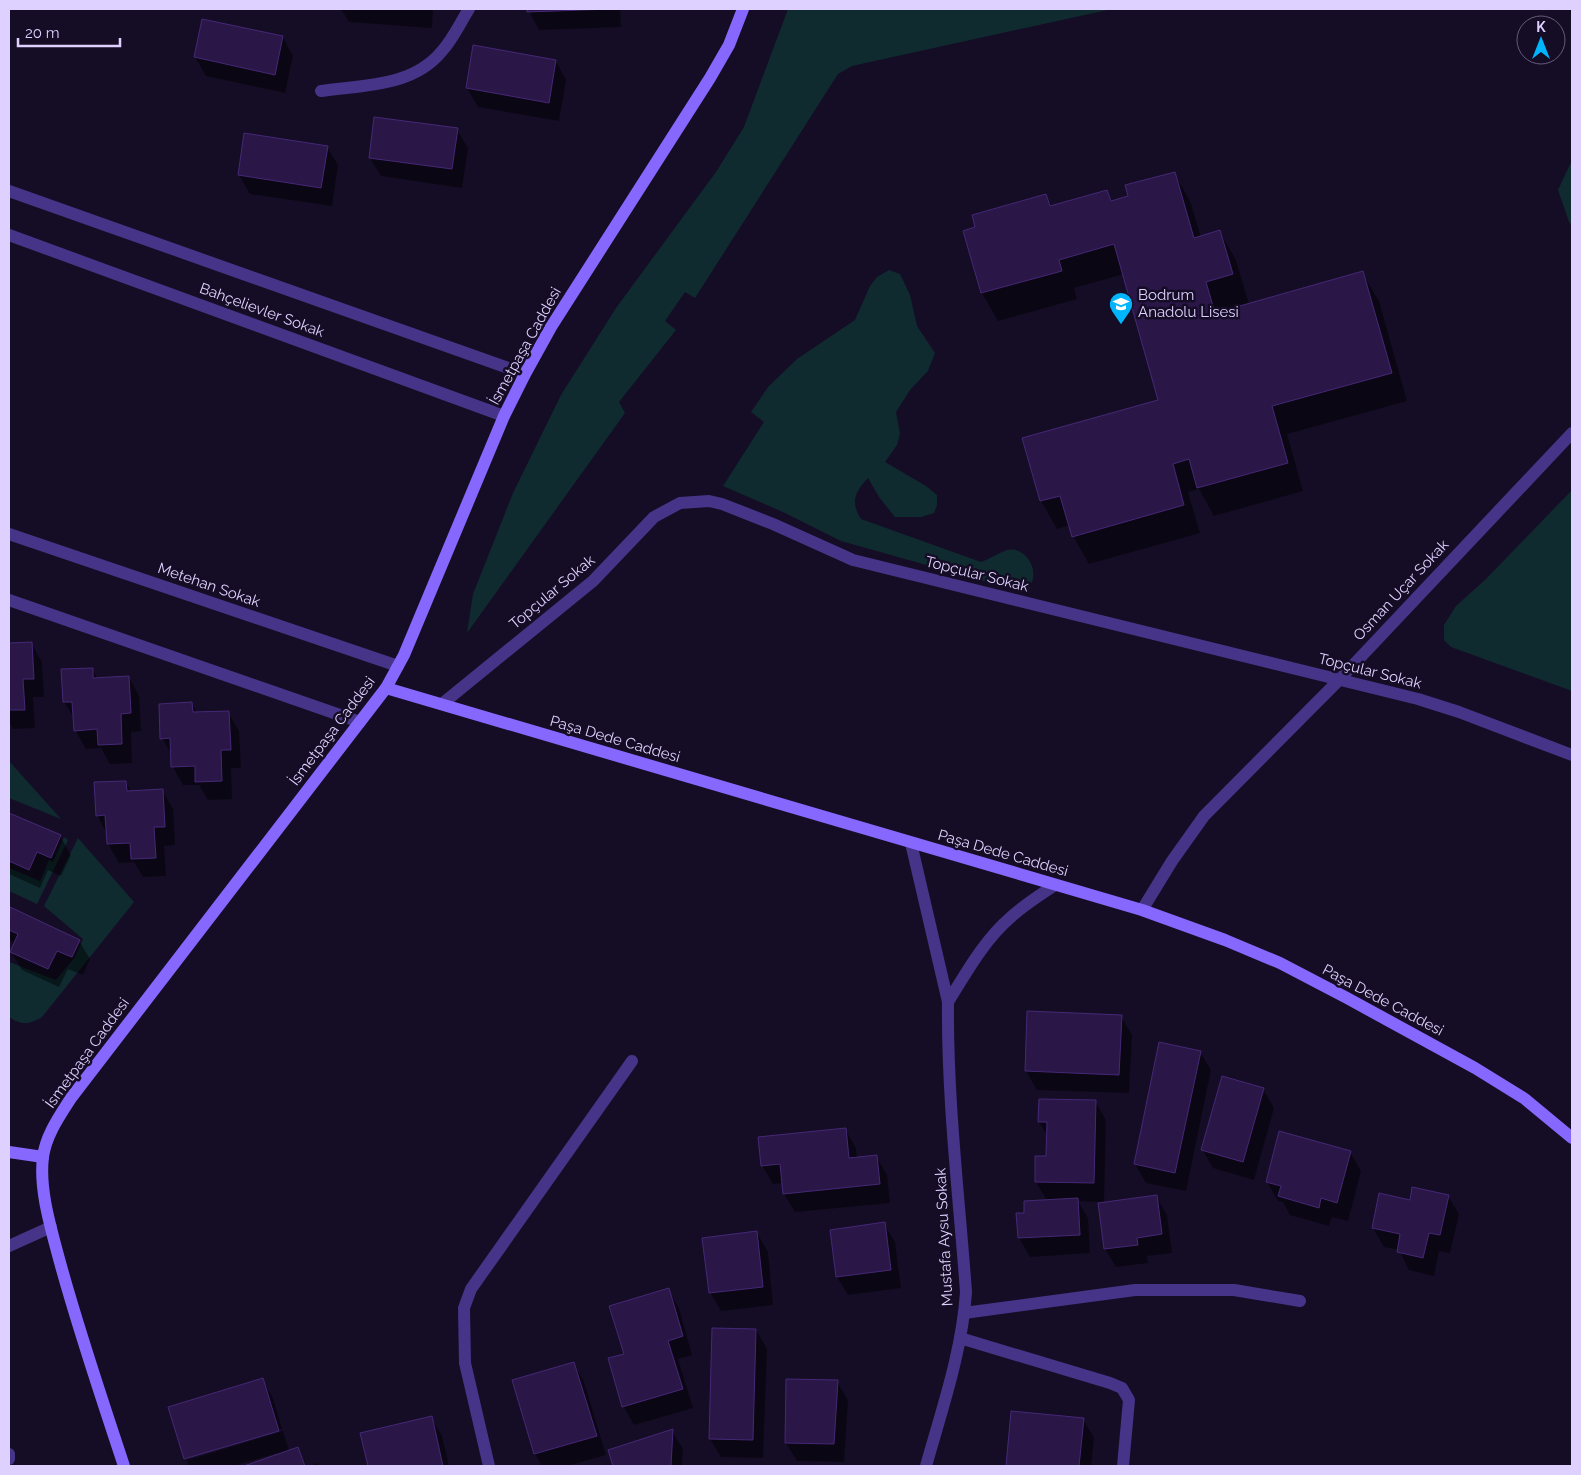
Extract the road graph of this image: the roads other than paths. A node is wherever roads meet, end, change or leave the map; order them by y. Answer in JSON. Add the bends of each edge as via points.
{"nodes":[{"id":1,"x":469,"y":9,"type":"edge"},
{"id":2,"x":743,"y":9,"type":"edge"},
{"id":3,"x":321,"y":91,"type":"dead end"},
{"id":4,"x":9,"y":191,"type":"edge"},
{"id":5,"x":9,"y":235,"type":"edge"},
{"id":6,"x":525,"y":374,"type":"junction"},
{"id":7,"x":504,"y":416,"type":"junction"},
{"id":8,"x":1572,"y":433,"type":"edge"},
{"id":9,"x":9,"y":534,"type":"edge"},
{"id":10,"x":9,"y":600,"type":"edge"},
{"id":11,"x":398,"y":666,"type":"junction"},
{"id":12,"x":1340,"y":679,"type":"junction"},
{"id":13,"x":386,"y":688,"type":"junction"},
{"id":14,"x":442,"y":704,"type":"junction"},
{"id":15,"x":360,"y":722,"type":"junction"},
{"id":16,"x":1572,"y":755,"type":"edge"},
{"id":17,"x":911,"y":843,"type":"junction"},
{"id":18,"x":1055,"y":885,"type":"junction"},
{"id":19,"x":1142,"y":910,"type":"junction"},
{"id":20,"x":948,"y":1002,"type":"junction"},
{"id":21,"x":632,"y":1061,"type":"dead end"},
{"id":22,"x":1572,"y":1138,"type":"edge"},
{"id":23,"x":9,"y":1152,"type":"edge"},
{"id":24,"x":43,"y":1157,"type":"junction"},
{"id":25,"x":51,"y":1228,"type":"junction"},
{"id":26,"x":9,"y":1246,"type":"edge"},
{"id":27,"x":1300,"y":1301,"type":"dead end"},
{"id":28,"x":964,"y":1313,"type":"junction"},
{"id":29,"x":960,"y":1338,"type":"junction"},
{"id":30,"x":9,"y":1454,"type":"edge"},
{"id":31,"x":9,"y":1459,"type":"edge"},
{"id":32,"x":124,"y":1466,"type":"edge"},
{"id":33,"x":489,"y":1466,"type":"edge"},
{"id":34,"x":926,"y":1466,"type":"edge"},
{"id":35,"x":1123,"y":1466,"type":"edge"}],
"edges":[{"from":1,"to":3,"type":"street","via":[[443,50],[430,64],[413,74],[377,84]]},
{"from":2,"to":6,"type":"street","name":"İsmetpaşa Caddesi","via":[[729,46],[710,78]]},
{"from":4,"to":6,"type":"street"},
{"from":5,"to":7,"type":"street","name":"Bahçelievler Sokak"},
{"from":6,"to":7,"type":"street","name":"İsmetpaşa Caddesi"},
{"from":7,"to":11,"type":"street","name":"İsmetpaşa Caddesi"},
{"from":8,"to":12,"type":"street","name":"Osman Uçar Sokak"},
{"from":9,"to":11,"type":"street","name":"Metehan Sokak"},
{"from":10,"to":15,"type":"street"},
{"from":11,"to":13,"type":"street","name":"İsmetpaşa Caddesi"},
{"from":12,"to":14,"type":"street","name":"Topçular Sokak","via":[[853,560],[722,504],[693,501],[674,505],[654,517],[593,581]]},
{"from":12,"to":16,"type":"street","name":"Topçular Sokak","via":[[1459,712]]},
{"from":12,"to":19,"type":"street","name":"Osman Uçar Sokak","via":[[1204,816]]},
{"from":13,"to":14,"type":"street","name":"Paşa Dede Caddesi"},
{"from":13,"to":15,"type":"street","name":"İsmetpaşa Caddesi"},
{"from":14,"to":17,"type":"street","name":"Paşa Dede Caddesi"},
{"from":15,"to":24,"type":"street","name":"İsmetpaşa Caddesi","via":[[71,1098],[52,1128]]},
{"from":17,"to":18,"type":"street","name":"Paşa Dede Caddesi"},
{"from":17,"to":20,"type":"street","name":"Mustafa Aysu Sokak"},
{"from":18,"to":19,"type":"street","name":"Paşa Dede Caddesi"},
{"from":18,"to":20,"type":"street","via":[[1010,917],[995,933]]},
{"from":19,"to":22,"type":"street","name":"Paşa Dede Caddesi","via":[[1280,963],[1347,998],[1525,1099]]},
{"from":20,"to":28,"type":"street","name":"Mustafa Aysu Sokak","via":[[948,1087],[965,1283]]},
{"from":21,"to":33,"type":"street","via":[[471,1290],[464,1308],[465,1363]]},
{"from":23,"to":24,"type":"street"},
{"from":24,"to":25,"type":"street","name":"İsmetpaşa Caddesi","via":[[44,1189]]},
{"from":25,"to":26,"type":"street"},
{"from":25,"to":32,"type":"street","name":"İsmetpaşa Caddesi","via":[[80,1333]]},
{"from":27,"to":28,"type":"street","via":[[1234,1290],[1135,1290]]},
{"from":28,"to":29,"type":"street","name":"Mustafa Aysu Sokak"},
{"from":29,"to":34,"type":"street","name":"Mustafa Aysu Sokak"},
{"from":29,"to":35,"type":"street","via":[[1122,1388],[1129,1400]]},
{"from":30,"to":31,"type":"street"}]}
